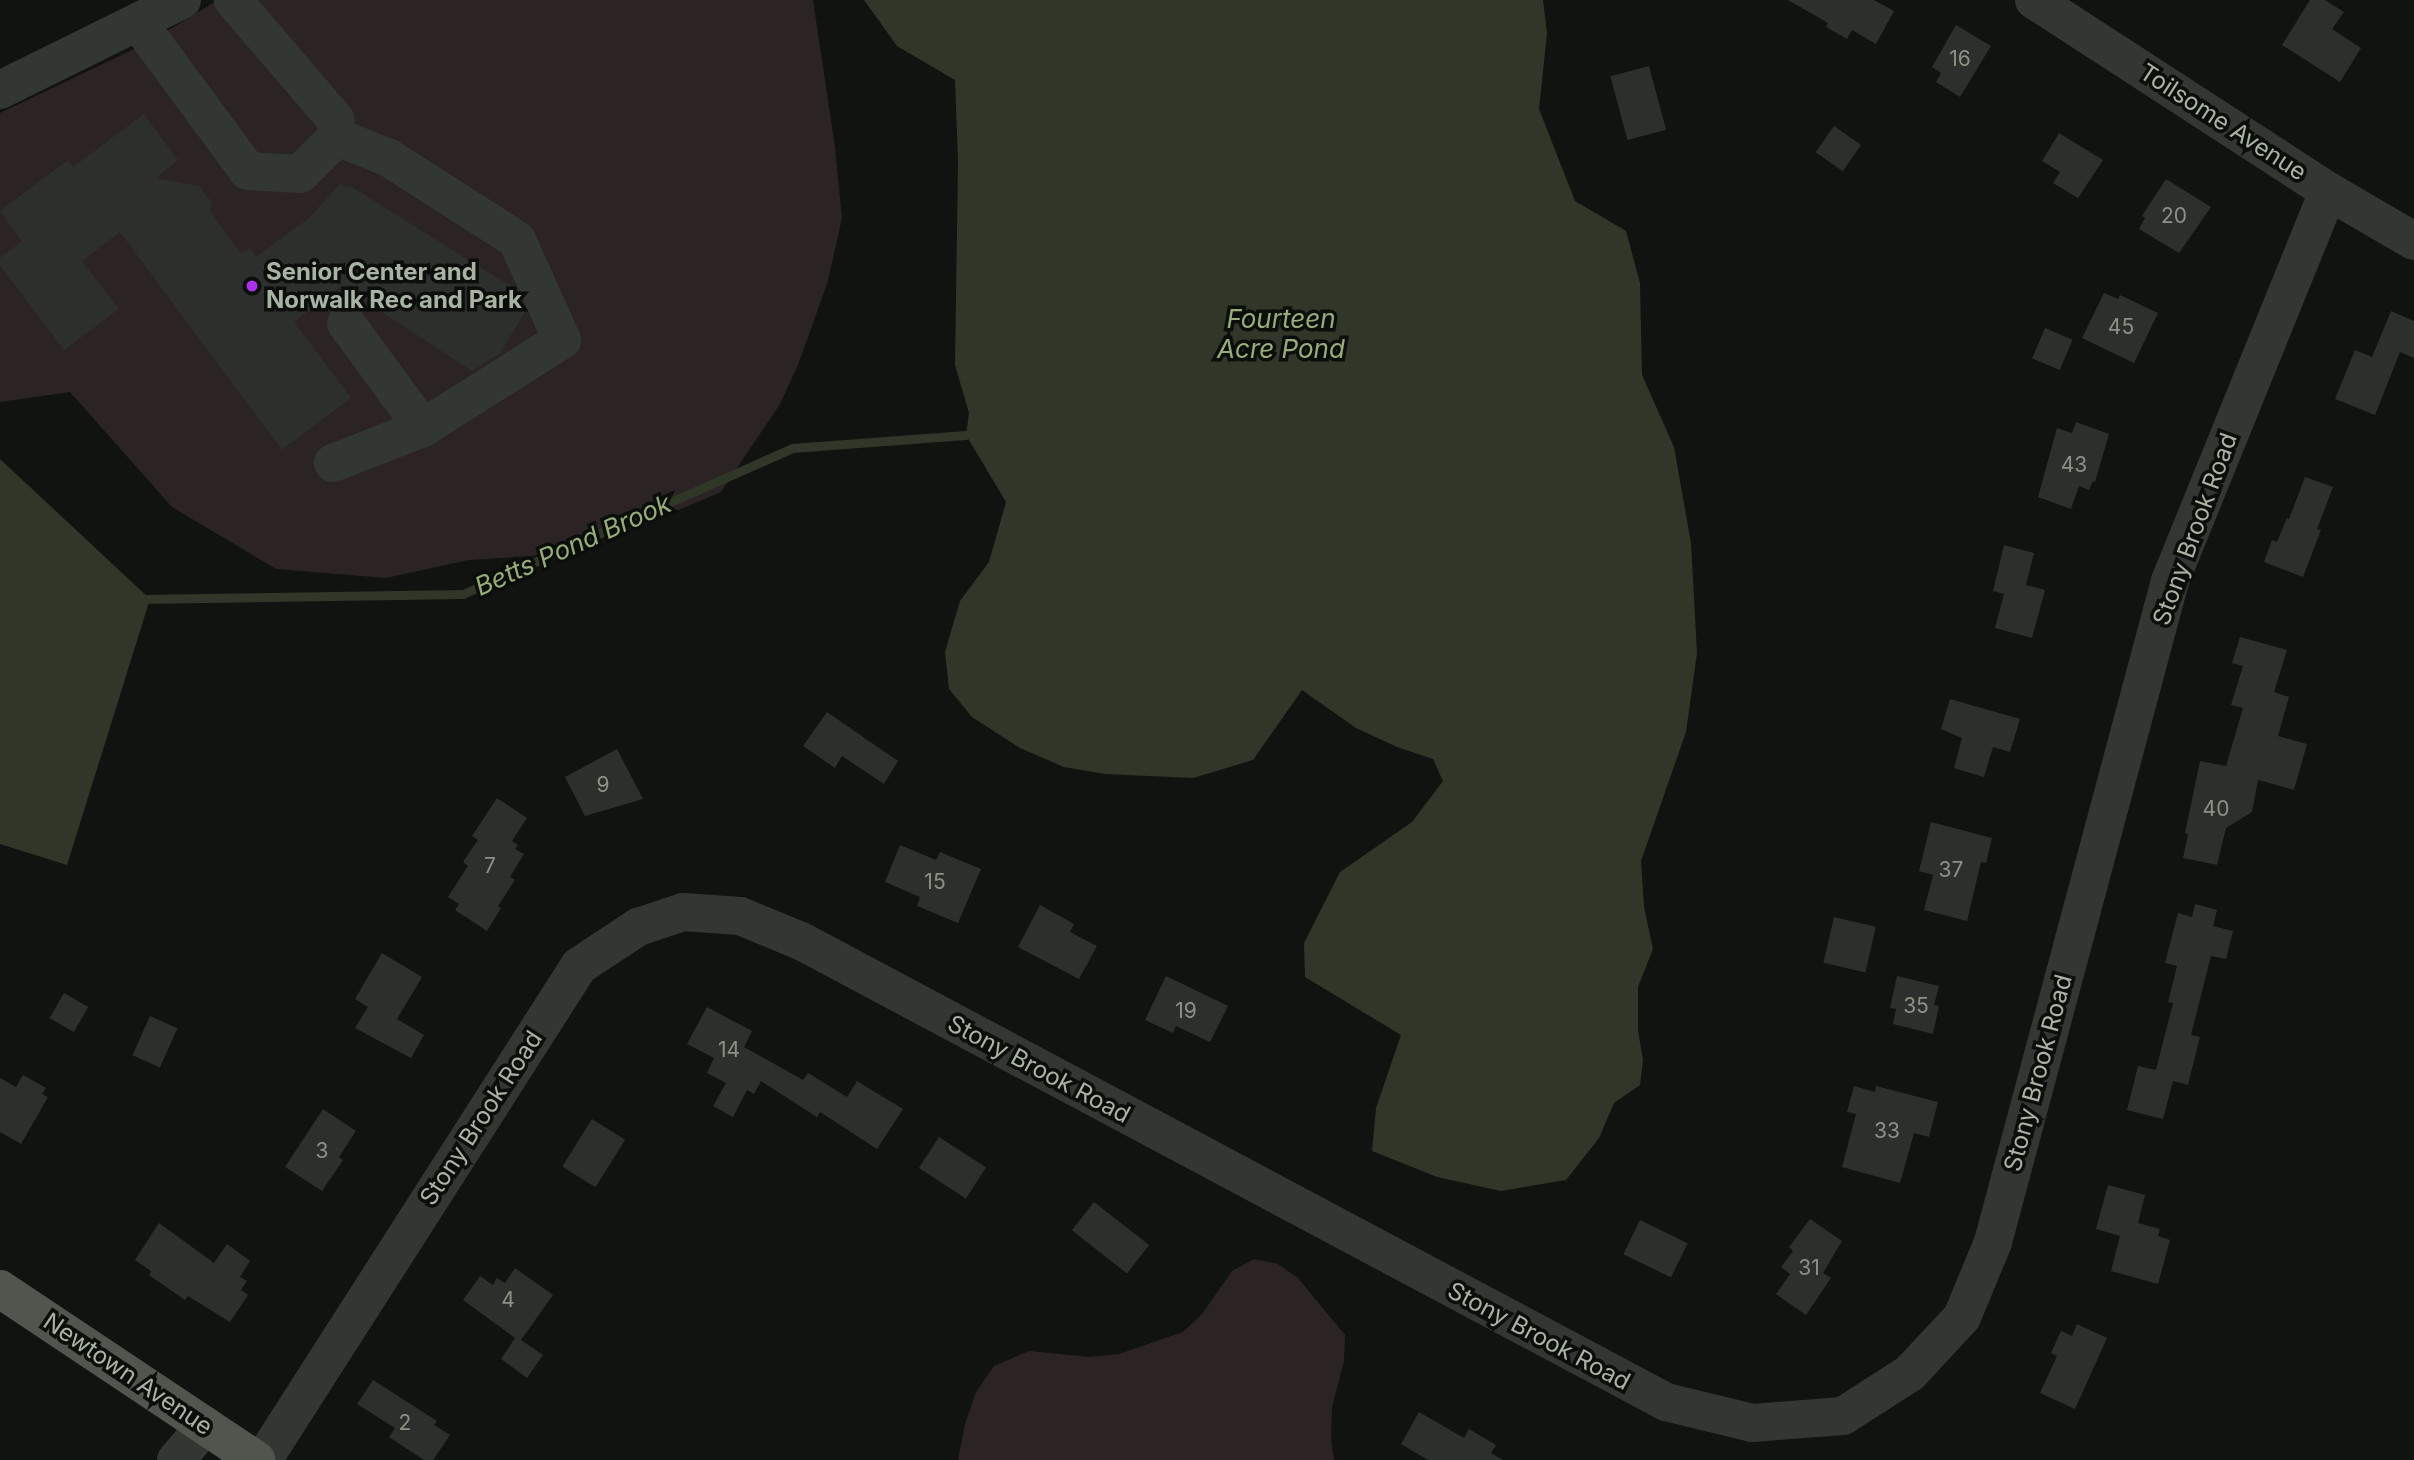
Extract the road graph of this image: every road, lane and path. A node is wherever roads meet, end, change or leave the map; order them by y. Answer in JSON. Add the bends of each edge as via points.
{"nodes":[{"id":1,"x":182,"y":0,"type":"edge"},
{"id":2,"x":233,"y":0,"type":"edge"},
{"id":3,"x":2034,"y":0,"type":"edge"},
{"id":4,"x":138,"y":22,"type":"junction"},
{"id":5,"x":0,"y":90,"type":"edge"},
{"id":6,"x":337,"y":137,"type":"junction"},
{"id":7,"x":2328,"y":191,"type":"junction"},
{"id":8,"x":2414,"y":241,"type":"edge"},
{"id":9,"x":346,"y":323,"type":"dead end"},
{"id":10,"x":423,"y":428,"type":"junction"},
{"id":11,"x":333,"y":463,"type":"dead end"},
{"id":12,"x":0,"y":1289,"type":"edge"},
{"id":13,"x":205,"y":1426,"type":"junction"},
{"id":14,"x":176,"y":1460,"type":"edge"},
{"id":15,"x":256,"y":1460,"type":"edge"},
{"id":16,"x":263,"y":1460,"type":"edge"}],
"edges":[{"from":1,"to":4,"type":"street"},
{"from":2,"to":6,"type":"street","via":[[335,119]]},
{"from":3,"to":7,"type":"street","name":"Toilsome Avenue"},
{"from":4,"to":5,"type":"street"},
{"from":4,"to":6,"type":"street","via":[[248,171],[300,174]]},
{"from":6,"to":10,"type":"street","via":[[389,158],[517,240],[562,340]]},
{"from":7,"to":8,"type":"street","name":"Toilsome Avenue"},
{"from":7,"to":16,"type":"street","name":"Stony Brook Road","via":[[2171,581],[1993,1242],[1962,1317],[1910,1373],[1843,1416],[1752,1423],[1666,1402],[803,942],[740,916],[682,912],[638,927],[579,965]]},
{"from":9,"to":10,"type":"street"},
{"from":10,"to":11,"type":"street"},
{"from":12,"to":13,"type":"main road","name":"Newtown Avenue"},
{"from":13,"to":14,"type":"street"},
{"from":13,"to":15,"type":"main road","name":"Newtown Avenue"}]}
